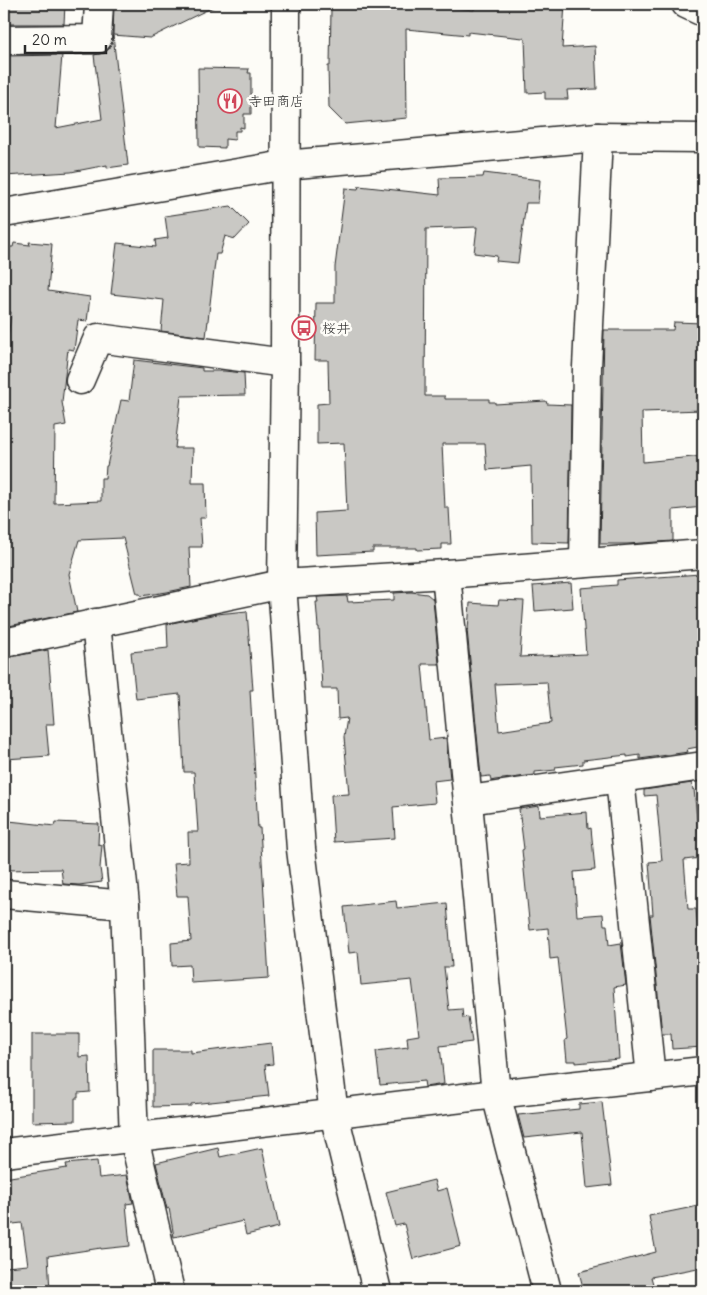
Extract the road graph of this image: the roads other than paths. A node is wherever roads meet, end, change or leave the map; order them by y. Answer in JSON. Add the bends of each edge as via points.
{"nodes":[{"id":1,"x":99,"y":4,"type":"edge"},
{"id":2,"x":286,"y":4,"type":"edge"},
{"id":3,"x":686,"y":4,"type":"edge"},
{"id":4,"x":703,"y":12,"type":"edge"},
{"id":5,"x":4,"y":40,"type":"edge"},
{"id":6,"x":598,"y":137,"type":"junction"},
{"id":7,"x":703,"y":138,"type":"edge"},
{"id":8,"x":285,"y":165,"type":"junction"},
{"id":9,"x":4,"y":213,"type":"edge"},
{"id":10,"x":285,"y":364,"type":"junction"},
{"id":11,"x":80,"y":380,"type":"dead end"},
{"id":12,"x":703,"y":554,"type":"edge"},
{"id":13,"x":584,"y":563,"type":"junction"},
{"id":14,"x":446,"y":574,"type":"junction"},
{"id":15,"x":282,"y":584,"type":"junction"},
{"id":16,"x":96,"y":623,"type":"junction"},
{"id":17,"x":4,"y":643,"type":"edge"},
{"id":18,"x":703,"y":766,"type":"edge"},
{"id":19,"x":620,"y":779,"type":"junction"},
{"id":20,"x":468,"y":800,"type":"junction"},
{"id":21,"x":4,"y":894,"type":"edge"},
{"id":22,"x":125,"y":905,"type":"junction"},
{"id":23,"x":703,"y":1071,"type":"edge"},
{"id":24,"x":651,"y":1077,"type":"junction"},
{"id":25,"x":496,"y":1094,"type":"junction"},
{"id":26,"x":334,"y":1114,"type":"junction"},
{"id":27,"x":134,"y":1138,"type":"junction"},
{"id":28,"x":4,"y":1153,"type":"edge"},
{"id":29,"x":170,"y":1291,"type":"edge"},
{"id":30,"x":376,"y":1291,"type":"edge"},
{"id":31,"x":547,"y":1291,"type":"edge"}],
"edges":[{"from":1,"to":5,"type":"street","via":[[97,39]]},
{"from":2,"to":8,"type":"street"},
{"from":3,"to":4,"type":"street"},
{"from":6,"to":7,"type":"street"},
{"from":6,"to":8,"type":"street"},
{"from":6,"to":13,"type":"street","via":[[587,367]]},
{"from":8,"to":9,"type":"street"},
{"from":8,"to":10,"type":"street"},
{"from":10,"to":11,"type":"street","via":[[98,338]]},
{"from":10,"to":15,"type":"street"},
{"from":12,"to":13,"type":"street"},
{"from":13,"to":14,"type":"street"},
{"from":14,"to":15,"type":"street"},
{"from":14,"to":20,"type":"street"},
{"from":15,"to":16,"type":"street"},
{"from":15,"to":26,"type":"street","via":[[301,849]]},
{"from":16,"to":17,"type":"street"},
{"from":16,"to":22,"type":"street"},
{"from":18,"to":19,"type":"street"},
{"from":19,"to":20,"type":"street"},
{"from":19,"to":24,"type":"street"},
{"from":20,"to":25,"type":"street"},
{"from":21,"to":22,"type":"street"},
{"from":22,"to":27,"type":"street"},
{"from":23,"to":24,"type":"street"},
{"from":24,"to":25,"type":"street"},
{"from":25,"to":26,"type":"street"},
{"from":25,"to":31,"type":"street"},
{"from":26,"to":27,"type":"street"},
{"from":26,"to":30,"type":"street"},
{"from":27,"to":28,"type":"street"},
{"from":27,"to":29,"type":"street"}]}
